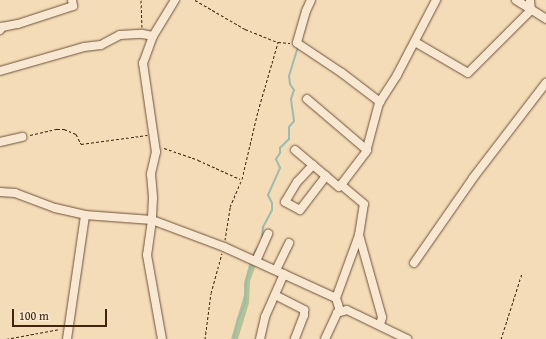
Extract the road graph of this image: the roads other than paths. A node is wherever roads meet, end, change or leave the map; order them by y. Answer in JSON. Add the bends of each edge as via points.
{"nodes":[{"id":1,"x":72,"y":0,"type":"edge"},
{"id":2,"x":175,"y":0,"type":"edge"},
{"id":3,"x":311,"y":0,"type":"edge"},
{"id":4,"x":436,"y":0,"type":"edge"},
{"id":5,"x":516,"y":0,"type":"edge"},
{"id":6,"x":530,"y":0,"type":"edge"},
{"id":7,"x":531,"y":10,"type":"junction"},
{"id":8,"x":546,"y":19,"type":"edge"},
{"id":9,"x":0,"y":30,"type":"edge"},
{"id":10,"x":153,"y":36,"type":"junction"},
{"id":11,"x":415,"y":42,"type":"junction"},
{"id":12,"x":0,"y":71,"type":"edge"},
{"id":13,"x":546,"y":83,"type":"edge"},
{"id":14,"x":307,"y":99,"type":"dead end"},
{"id":15,"x":380,"y":102,"type":"junction"},
{"id":16,"x":22,"y":137,"type":"road end"},
{"id":17,"x":0,"y":142,"type":"edge"},
{"id":18,"x":295,"y":150,"type":"dead end"},
{"id":19,"x":367,"y":150,"type":"junction"},
{"id":20,"x":313,"y":165,"type":"junction"},
{"id":21,"x":326,"y":176,"type":"junction"},
{"id":22,"x":341,"y":186,"type":"junction"},
{"id":23,"x":0,"y":192,"type":"edge"},
{"id":24,"x":85,"y":215,"type":"junction"},
{"id":25,"x":152,"y":220,"type":"junction"},
{"id":26,"x":268,"y":234,"type":"dead end"},
{"id":27,"x":359,"y":235,"type":"junction"},
{"id":28,"x":289,"y":243,"type":"dead end"},
{"id":29,"x":256,"y":261,"type":"junction"},
{"id":30,"x":414,"y":263,"type":"dead end"},
{"id":31,"x":276,"y":270,"type":"junction"},
{"id":32,"x":284,"y":274,"type":"junction"},
{"id":33,"x":275,"y":295,"type":"junction"},
{"id":34,"x":336,"y":298,"type":"junction"},
{"id":35,"x":340,"y":311,"type":"junction"},
{"id":36,"x":380,"y":325,"type":"junction"},
{"id":37,"x":67,"y":339,"type":"edge"},
{"id":38,"x":162,"y":339,"type":"edge"},
{"id":39,"x":260,"y":339,"type":"edge"},
{"id":40,"x":296,"y":339,"type":"edge"},
{"id":41,"x":325,"y":339,"type":"edge"},
{"id":42,"x":407,"y":339,"type":"edge"}],
"edges":[{"from":1,"to":9,"type":"street","via":[[73,6],[2,27]]},
{"from":2,"to":10,"type":"street"},
{"from":3,"to":15,"type":"street","via":[[297,43]]},
{"from":4,"to":11,"type":"street"},
{"from":5,"to":7,"type":"street"},
{"from":6,"to":7,"type":"street"},
{"from":7,"to":8,"type":"street"},
{"from":7,"to":11,"type":"street","via":[[468,73]]},
{"from":10,"to":12,"type":"street","via":[[120,35],[101,45],[84,47]]},
{"from":10,"to":25,"type":"street","via":[[143,63],[156,145],[151,174]]},
{"from":11,"to":15,"type":"street"},
{"from":13,"to":30,"type":"street","via":[[473,178]]},
{"from":14,"to":19,"type":"street"},
{"from":15,"to":19,"type":"street"},
{"from":16,"to":17,"type":"street"},
{"from":18,"to":20,"type":"street"},
{"from":19,"to":22,"type":"street"},
{"from":20,"to":21,"type":"street"},
{"from":20,"to":21,"type":"street","via":[[284,202],[300,210]]},
{"from":21,"to":22,"type":"street"},
{"from":22,"to":27,"type":"street","via":[[364,204]]},
{"from":23,"to":24,"type":"street","via":[[15,193],[55,208]]},
{"from":24,"to":25,"type":"street"},
{"from":24,"to":37,"type":"street"},
{"from":25,"to":29,"type":"street"},
{"from":25,"to":38,"type":"street","via":[[147,255]]},
{"from":26,"to":29,"type":"street"},
{"from":27,"to":34,"type":"street"},
{"from":27,"to":36,"type":"street","via":[[382,317]]},
{"from":28,"to":31,"type":"street"},
{"from":29,"to":31,"type":"street"},
{"from":31,"to":32,"type":"street"},
{"from":32,"to":33,"type":"street"},
{"from":32,"to":34,"type":"street"},
{"from":33,"to":39,"type":"street","via":[[265,317]]},
{"from":33,"to":40,"type":"street","via":[[304,310]]},
{"from":34,"to":35,"type":"street"},
{"from":35,"to":36,"type":"street","via":[[351,311]]},
{"from":35,"to":41,"type":"street","via":[[334,317]]},
{"from":36,"to":42,"type":"street"}]}
